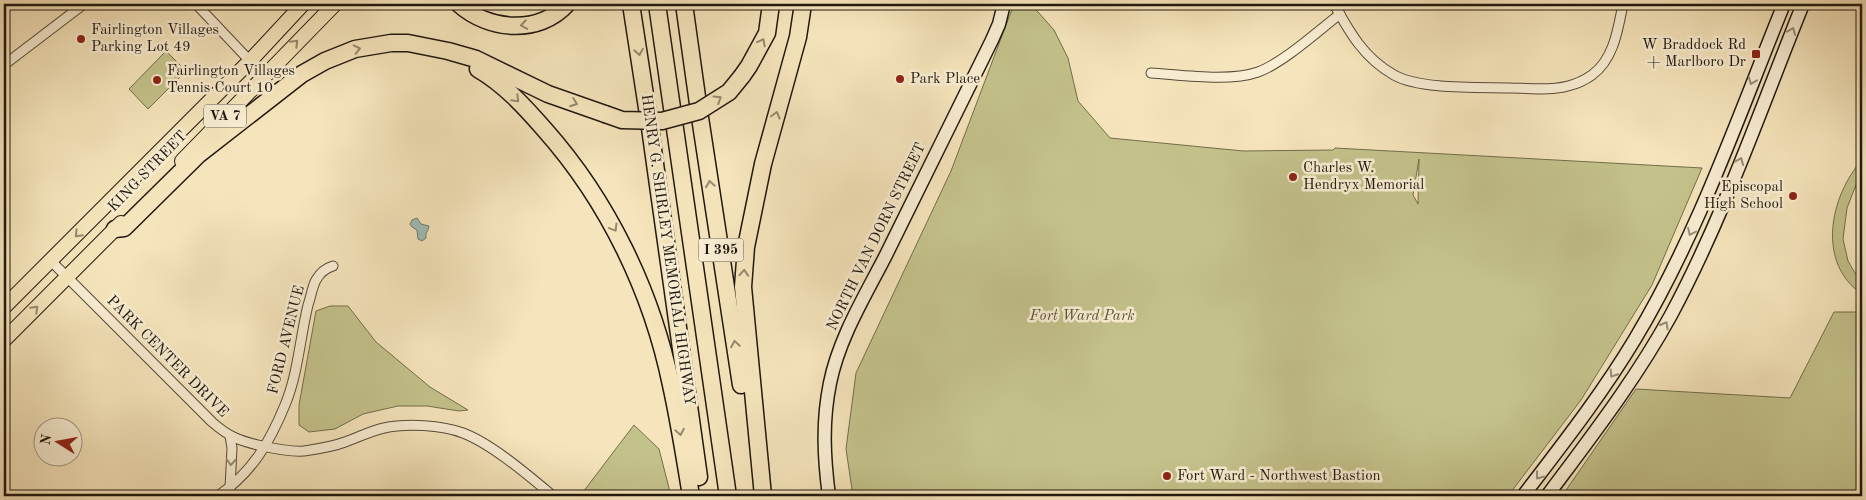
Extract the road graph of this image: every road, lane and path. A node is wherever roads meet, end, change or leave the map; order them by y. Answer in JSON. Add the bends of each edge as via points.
{"nodes":[{"id":1,"x":84,"y":4,"type":"edge"},
{"id":2,"x":196,"y":4,"type":"edge"},
{"id":3,"x":303,"y":4,"type":"edge"},
{"id":4,"x":335,"y":4,"type":"edge"},
{"id":5,"x":459,"y":4,"type":"edge"},
{"id":6,"x":567,"y":4,"type":"edge"},
{"id":7,"x":631,"y":4,"type":"edge"},
{"id":8,"x":657,"y":4,"type":"edge"},
{"id":9,"x":684,"y":4,"type":"edge"},
{"id":10,"x":771,"y":4,"type":"edge"},
{"id":11,"x":798,"y":4,"type":"edge"},
{"id":12,"x":803,"y":4,"type":"edge"},
{"id":13,"x":1004,"y":4,"type":"edge"},
{"id":14,"x":1334,"y":4,"type":"edge"},
{"id":15,"x":1623,"y":4,"type":"edge"},
{"id":16,"x":1784,"y":4,"type":"edge"},
{"id":17,"x":1799,"y":5,"type":"edge"},
{"id":18,"x":1340,"y":14,"type":"junction"},
{"id":19,"x":798,"y":37,"type":"junction"},
{"id":20,"x":448,"y":51,"type":"junction"},
{"id":21,"x":250,"y":60,"type":"junction"},
{"id":22,"x":4,"y":65,"type":"edge"},
{"id":23,"x":1151,"y":73,"type":"dead end"},
{"id":24,"x":115,"y":229,"type":"junction"},
{"id":25,"x":50,"y":261,"type":"junction"},
{"id":26,"x":333,"y":266,"type":"dead end"},
{"id":27,"x":67,"y":277,"type":"junction"},
{"id":28,"x":4,"y":307,"type":"edge"},
{"id":29,"x":4,"y":340,"type":"edge"},
{"id":30,"x":230,"y":436,"type":"junction"},
{"id":31,"x":264,"y":446,"type":"junction"},
{"id":32,"x":230,"y":488,"type":"junction"},
{"id":33,"x":218,"y":496,"type":"edge"},
{"id":34,"x":553,"y":496,"type":"edge"},
{"id":35,"x":692,"y":496,"type":"edge"},
{"id":36,"x":702,"y":496,"type":"edge"},
{"id":37,"x":728,"y":496,"type":"edge"},
{"id":38,"x":759,"y":496,"type":"edge"},
{"id":39,"x":763,"y":496,"type":"edge"},
{"id":40,"x":829,"y":496,"type":"edge"},
{"id":41,"x":1524,"y":496,"type":"edge"},
{"id":42,"x":1547,"y":496,"type":"edge"}],
"edges":[{"from":1,"to":22,"type":"street"},
{"from":2,"to":21,"type":"street"},
{"from":3,"to":21,"type":"main road","name":"KING STREET","number":"VA 7"},
{"from":24,"to":4,"type":"main road","name":"KING STREET","number":"VA 7","one_way":true},
{"from":6,"to":5,"type":"highway","one_way":true,"via":[[535,23],[512,26],[498,25]]},
{"from":7,"to":36,"type":"highway","name":"HENRY G. SHIRLEY MEMORIAL HIGHWAY","one_way":true},
{"from":8,"to":37,"type":"highway"},
{"from":38,"to":9,"type":"highway","number":"I 395","one_way":true},
{"from":20,"to":10,"type":"highway","one_way":true,"bridge":true,"via":[[476,59],[548,94],[622,120],[662,121],[699,111],[729,92],[749,66],[767,33]]},
{"from":11,"to":19,"type":"highway"},
{"from":12,"to":19,"type":"highway"},
{"from":13,"to":40,"type":"main road","name":"NORTH VAN DORN STREET","via":[[992,40],[836,362],[824,428]]},
{"from":14,"to":18,"type":"street"},
{"from":15,"to":18,"type":"street","via":[[1607,59],[1576,84],[1550,89],[1455,86],[1396,76],[1372,60],[1351,35]]},
{"from":16,"to":41,"type":"main road","one_way":true,"via":[[1692,229],[1665,285],[1599,395]]},
{"from":42,"to":17,"type":"main road","one_way":true,"via":[[1622,394],[1674,308],[1712,230]]},
{"from":18,"to":23,"type":"street","via":[[1273,65],[1257,73],[1210,77]]},
{"from":39,"to":19,"type":"highway","one_way":true,"via":[[743,287],[746,247],[763,164]]},
{"from":24,"to":20,"type":"highway","one_way":true,"via":[[124,228],[198,155],[302,74],[325,61],[355,49],[391,43]]},
{"from":20,"to":35,"type":"highway","one_way":true,"via":[[494,80],[530,113],[559,146],[618,234],[638,279],[671,383]]},
{"from":21,"to":25,"type":"main road","name":"KING STREET","number":"VA 7","one_way":true},
{"from":24,"to":27,"type":"main road","name":"KING STREET","number":"VA 7"},
{"from":25,"to":27,"type":"street","name":"PARK CENTER DRIVE"},
{"from":25,"to":28,"type":"main road","name":"KING STREET","number":"VA 7"},
{"from":26,"to":31,"type":"street","name":"FORD AVENUE","via":[[324,270],[316,280],[290,391]]},
{"from":29,"to":27,"type":"main road","name":"KING STREET","number":"VA 7","one_way":true},
{"from":27,"to":30,"type":"street","name":"PARK CENTER DRIVE","via":[[212,422]]},
{"from":30,"to":31,"type":"street","name":"PARK CENTER DRIVE"},
{"from":30,"to":32,"type":"street","one_way":true},
{"from":31,"to":32,"type":"street","name":"FORD AVENUE","via":[[254,464]]},
{"from":31,"to":34,"type":"street","name":"PARK CENTER DRIVE","via":[[292,451],[315,449],[398,426],[452,430],[494,450]]},
{"from":32,"to":33,"type":"street","name":"FORD AVENUE"}]}
